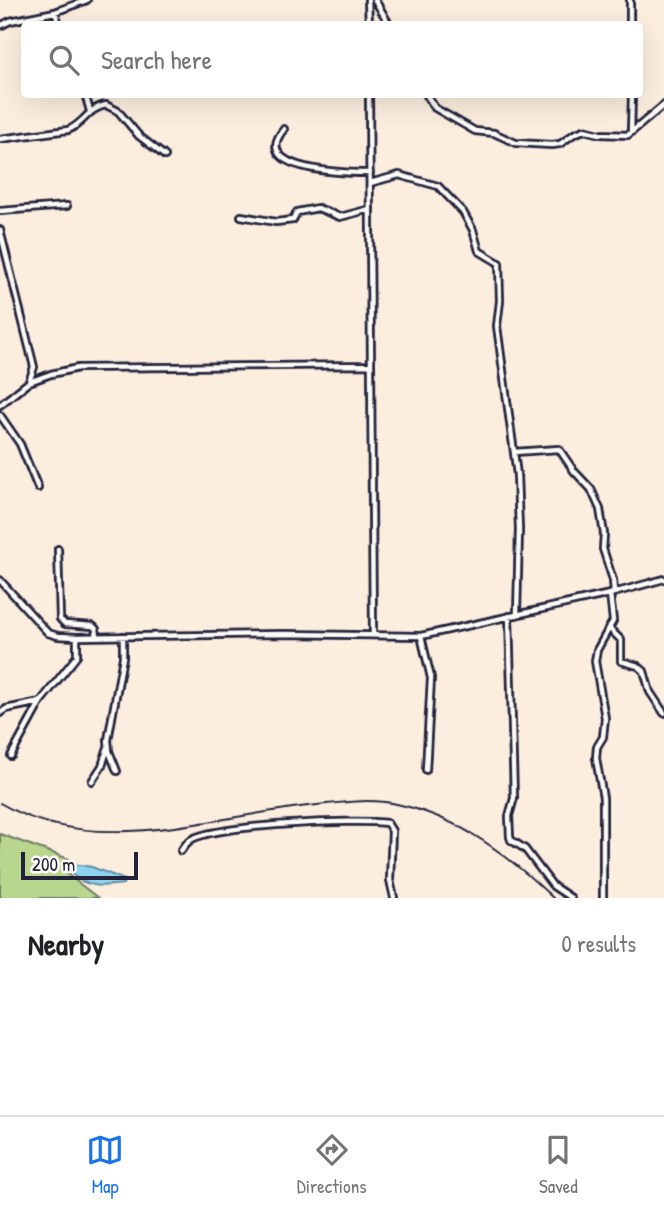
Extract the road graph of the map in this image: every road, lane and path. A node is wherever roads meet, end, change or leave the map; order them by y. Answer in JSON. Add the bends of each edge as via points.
{"nodes":[{"id":1,"x":87,"y":0,"type":"edge"},
{"id":2,"x":368,"y":0,"type":"edge"},
{"id":3,"x":375,"y":0,"type":"edge"},
{"id":4,"x":630,"y":0,"type":"edge"},
{"id":5,"x":55,"y":12,"type":"junction"},
{"id":6,"x":58,"y":21,"type":"edge"},
{"id":7,"x":369,"y":21,"type":"edge"},
{"id":8,"x":387,"y":21,"type":"edge"},
{"id":9,"x":630,"y":21,"type":"edge"},
{"id":10,"x":0,"y":26,"type":"edge"},
{"id":11,"x":86,"y":98,"type":"edge"},
{"id":12,"x":369,"y":98,"type":"edge"},
{"id":13,"x":429,"y":98,"type":"edge"},
{"id":14,"x":632,"y":98,"type":"edge"},
{"id":15,"x":664,"y":105,"type":"edge"},
{"id":16,"x":90,"y":111,"type":"junction"},
{"id":17,"x":284,"y":129,"type":"dead end"},
{"id":18,"x":631,"y":133,"type":"junction"},
{"id":19,"x":0,"y":139,"type":"edge"},
{"id":20,"x":165,"y":156,"type":"dead end"},
{"id":21,"x":370,"y":173,"type":"junction"},
{"id":22,"x":370,"y":183,"type":"junction"},
{"id":23,"x":67,"y":206,"type":"dead end"},
{"id":24,"x":370,"y":209,"type":"junction"},
{"id":25,"x":0,"y":211,"type":"edge"},
{"id":26,"x":241,"y":216,"type":"dead end"},
{"id":27,"x":0,"y":230,"type":"edge"},
{"id":28,"x":370,"y":365,"type":"junction"},
{"id":29,"x":29,"y":382,"type":"junction"},
{"id":30,"x":0,"y":405,"type":"edge"},
{"id":31,"x":0,"y":415,"type":"edge"},
{"id":32,"x":514,"y":452,"type":"junction"},
{"id":33,"x":38,"y":488,"type":"dead end"},
{"id":34,"x":58,"y":549,"type":"dead end"},
{"id":35,"x":664,"y":579,"type":"edge"},
{"id":36,"x":0,"y":580,"type":"edge"},
{"id":37,"x":612,"y":594,"type":"junction"},
{"id":38,"x":517,"y":615,"type":"junction"},
{"id":39,"x":509,"y":617,"type":"junction"},
{"id":40,"x":610,"y":628,"type":"junction"},
{"id":41,"x":373,"y":635,"type":"junction"},
{"id":42,"x":97,"y":636,"type":"junction"},
{"id":43,"x":123,"y":636,"type":"junction"},
{"id":44,"x":421,"y":636,"type":"junction"},
{"id":45,"x":77,"y":637,"type":"junction"},
{"id":46,"x":41,"y":701,"type":"junction"},
{"id":47,"x":0,"y":713,"type":"edge"},
{"id":48,"x":664,"y":713,"type":"edge"},
{"id":49,"x":108,"y":747,"type":"junction"},
{"id":50,"x":11,"y":756,"type":"dead end"},
{"id":51,"x":426,"y":770,"type":"dead end"},
{"id":52,"x":117,"y":771,"type":"dead end"},
{"id":53,"x":92,"y":781,"type":"dead end"},
{"id":54,"x":181,"y":851,"type":"dead end"},
{"id":55,"x":394,"y":898,"type":"edge"},
{"id":56,"x":571,"y":898,"type":"edge"},
{"id":57,"x":603,"y":898,"type":"edge"}],
"edges":[{"from":1,"to":5,"type":"street"},
{"from":2,"to":7,"type":"street"},
{"from":3,"to":8,"type":"street"},
{"from":4,"to":9,"type":"street"},
{"from":5,"to":6,"type":"street"},
{"from":5,"to":10,"type":"street"},
{"from":11,"to":16,"type":"street"},
{"from":12,"to":21,"type":"street"},
{"from":13,"to":18,"type":"street","via":[[435,108],[475,131],[516,143],[560,144],[584,130],[623,136]]},
{"from":14,"to":18,"type":"street"},
{"from":15,"to":18,"type":"street"},
{"from":16,"to":19,"type":"street","via":[[75,128]]},
{"from":16,"to":20,"type":"street","via":[[98,106],[113,107]]},
{"from":17,"to":21,"type":"street","via":[[275,147],[295,163],[318,171]]},
{"from":21,"to":22,"type":"street"},
{"from":22,"to":24,"type":"street"},
{"from":22,"to":32,"type":"street","via":[[399,175],[438,186],[463,212],[479,251],[499,264],[497,326]]},
{"from":23,"to":25,"type":"street"},
{"from":24,"to":26,"type":"street","via":[[340,217],[314,208],[283,222]]},
{"from":24,"to":28,"type":"street"},
{"from":27,"to":29,"type":"street","via":[[34,367]]},
{"from":28,"to":29,"type":"street","via":[[78,368]]},
{"from":28,"to":41,"type":"street"},
{"from":29,"to":30,"type":"street"},
{"from":31,"to":33,"type":"street","via":[[20,444]]},
{"from":32,"to":37,"type":"street","via":[[559,449],[591,489],[600,509]]},
{"from":32,"to":38,"type":"street","via":[[519,529]]},
{"from":34,"to":42,"type":"street","via":[[60,619],[65,624],[93,626]]},
{"from":35,"to":37,"type":"street"},
{"from":36,"to":45,"type":"street","via":[[48,633]]},
{"from":37,"to":38,"type":"street"},
{"from":37,"to":40,"type":"street"},
{"from":38,"to":39,"type":"street"},
{"from":39,"to":44,"type":"street"},
{"from":39,"to":56,"type":"street","via":[[514,798],[510,837],[553,886]]},
{"from":40,"to":48,"type":"street","via":[[621,640],[621,661],[644,671],[650,692]]},
{"from":40,"to":57,"type":"street","via":[[595,661],[605,718],[596,758],[603,798]]},
{"from":41,"to":43,"type":"street"},
{"from":41,"to":44,"type":"street"},
{"from":42,"to":43,"type":"street"},
{"from":42,"to":45,"type":"street"},
{"from":43,"to":49,"type":"street"},
{"from":44,"to":51,"type":"street","via":[[430,678]]},
{"from":45,"to":46,"type":"street","via":[[77,656]]},
{"from":46,"to":47,"type":"street"},
{"from":46,"to":50,"type":"street"},
{"from":49,"to":52,"type":"street"},
{"from":49,"to":53,"type":"street"},
{"from":54,"to":55,"type":"street","via":[[191,840],[232,831],[387,823],[393,831],[390,880]]}]}
